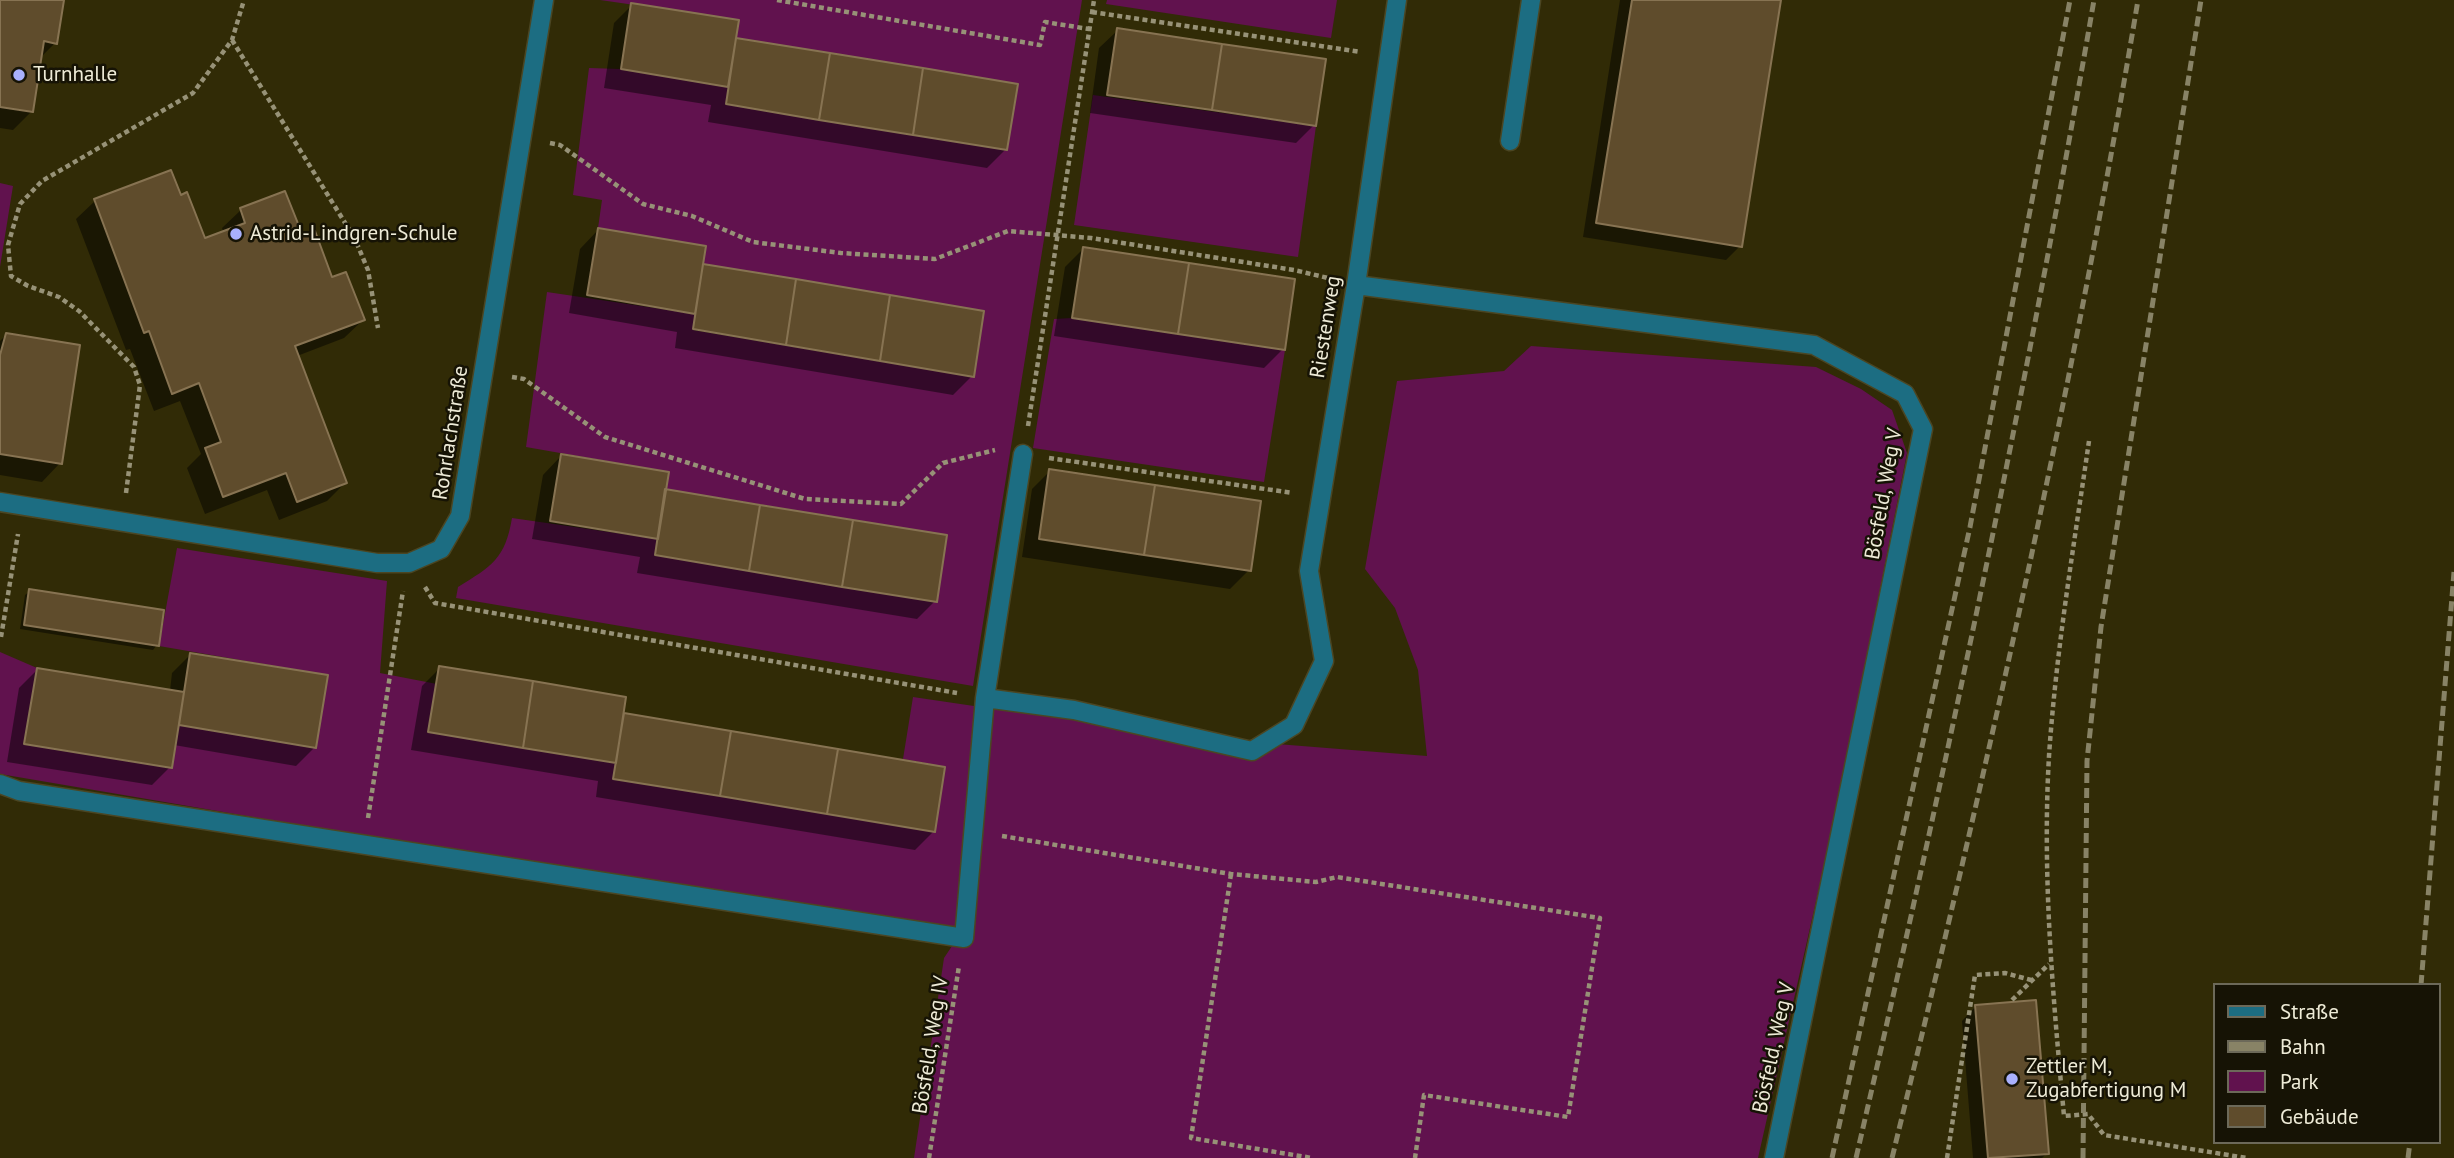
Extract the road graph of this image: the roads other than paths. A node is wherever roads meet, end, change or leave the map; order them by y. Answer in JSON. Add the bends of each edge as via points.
{"nodes":[{"id":1,"x":544,"y":0,"type":"edge"},
{"id":2,"x":1397,"y":0,"type":"edge"},
{"id":3,"x":1531,"y":0,"type":"edge"},
{"id":4,"x":1510,"y":141,"type":"dead end"},
{"id":5,"x":1356,"y":285,"type":"junction"},
{"id":6,"x":1023,"y":454,"type":"road end"},
{"id":7,"x":0,"y":502,"type":"edge"},
{"id":8,"x":985,"y":698,"type":"junction"},
{"id":9,"x":0,"y":784,"type":"edge"},
{"id":10,"x":1774,"y":1158,"type":"edge"}],
"edges":[{"from":1,"to":7,"type":"street","name":"Rohrlachstraße","via":[[460,516],[441,550],[409,563],[377,563]]},
{"from":2,"to":5,"type":"street","name":"Riestenweg"},
{"from":3,"to":4,"type":"street"},
{"from":5,"to":8,"type":"street","name":"Riestenweg","via":[[1309,571],[1324,661],[1294,725],[1252,751],[1074,710]]},
{"from":5,"to":10,"type":"street","name":"Bösfeld, Weg V","via":[[1814,345],[1905,394],[1923,429]]},
{"from":6,"to":8,"type":"street"},
{"from":8,"to":9,"type":"street","via":[[964,938]]}]}
